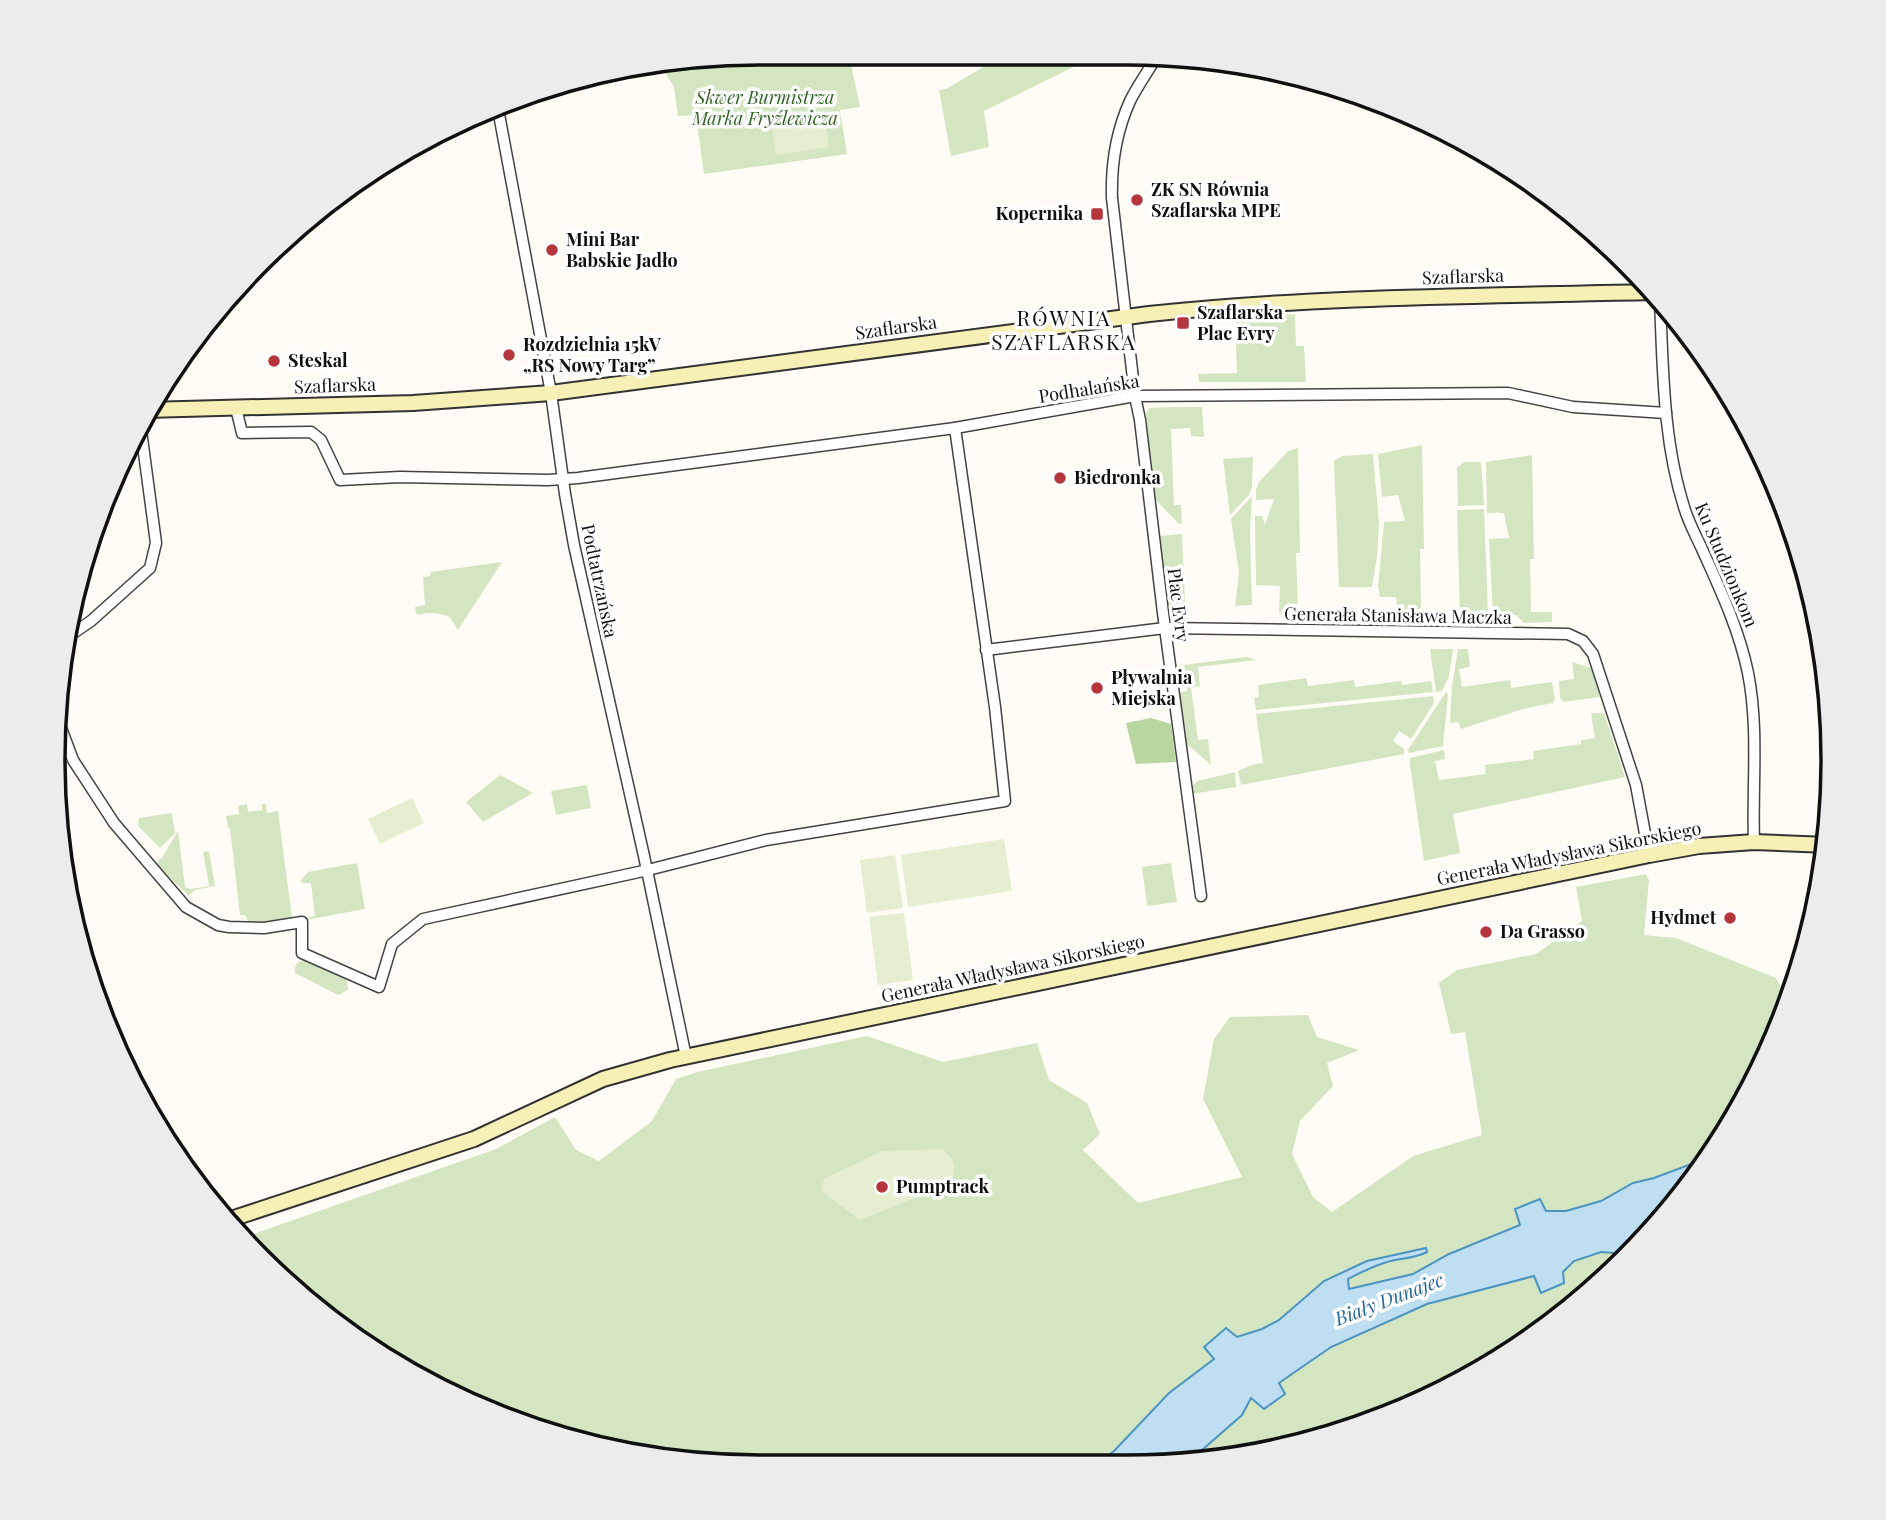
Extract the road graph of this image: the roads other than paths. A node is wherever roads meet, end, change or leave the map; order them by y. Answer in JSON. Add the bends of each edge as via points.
{"nodes":[{"id":1,"x":1151,"y":66,"type":"edge"},
{"id":2,"x":499,"y":116,"type":"edge"},
{"id":3,"x":1640,"y":292,"type":"edge"},
{"id":4,"x":1661,"y":316,"type":"edge"},
{"id":5,"x":1126,"y":317,"type":"junction"},
{"id":6,"x":551,"y":393,"type":"junction"},
{"id":7,"x":1135,"y":396,"type":"junction"},
{"id":8,"x":236,"y":408,"type":"junction"},
{"id":9,"x":159,"y":410,"type":"edge"},
{"id":10,"x":1666,"y":413,"type":"junction"},
{"id":11,"x":955,"y":428,"type":"junction"},
{"id":12,"x":142,"y":440,"type":"edge"},
{"id":13,"x":563,"y":479,"type":"junction"},
{"id":14,"x":1165,"y":628,"type":"junction"},
{"id":15,"x":77,"y":630,"type":"edge"},
{"id":16,"x":986,"y":650,"type":"junction"},
{"id":17,"x":65,"y":739,"type":"edge"},
{"id":18,"x":1754,"y":842,"type":"junction"},
{"id":19,"x":1816,"y":845,"type":"edge"},
{"id":20,"x":1649,"y":855,"type":"junction"},
{"id":21,"x":648,"y":870,"type":"junction"},
{"id":22,"x":1201,"y":896,"type":"dead end"},
{"id":23,"x":686,"y":1057,"type":"junction"},
{"id":24,"x":236,"y":1217,"type":"edge"}],
"edges":[{"from":1,"to":5,"type":"street","name":"Plac Evry","via":[[1116,138],[1112,175]]},
{"from":2,"to":6,"type":"street","name":"Podtatrzańska"},
{"from":3,"to":5,"type":"street","name":"Szaflarska","via":[[1301,302]]},
{"from":4,"to":10,"type":"street","name":"Ku Studzionkom"},
{"from":5,"to":6,"type":"street","name":"Szaflarska"},
{"from":5,"to":7,"type":"street","name":"Plac Evry"},
{"from":6,"to":8,"type":"street","name":"Szaflarska"},
{"from":6,"to":13,"type":"street","name":"Podtatrzańska"},
{"from":7,"to":10,"type":"street","name":"Podhalańska","via":[[1508,393],[1573,407]]},
{"from":7,"to":11,"type":"street","name":"Podhalańska"},
{"from":7,"to":14,"type":"street","name":"Plac Evry"},
{"from":8,"to":9,"type":"street","name":"Szaflarska"},
{"from":8,"to":13,"type":"street","name":"Podhalańska","via":[[242,433],[311,432],[321,440],[340,480]]},
{"from":10,"to":18,"type":"street","name":"Ku Studzionkom","via":[[1685,513],[1731,614],[1748,672],[1755,713]]},
{"from":11,"to":13,"type":"street","name":"Podhalańska"},
{"from":11,"to":16,"type":"street"},
{"from":12,"to":15,"type":"street","via":[[156,543],[150,568]]},
{"from":13,"to":21,"type":"street","name":"Podtatrzańska"},
{"from":14,"to":16,"type":"street","name":"Generała Stanisława Maczka"},
{"from":14,"to":20,"type":"street","name":"Generała Stanisława Maczka","via":[[1567,634],[1583,641],[1593,653],[1636,785]]},
{"from":14,"to":22,"type":"street","name":"Plac Evry"},
{"from":16,"to":21,"type":"street","via":[[1005,801],[766,840]]},
{"from":17,"to":21,"type":"street","via":[[114,823],[186,907],[229,927],[302,922],[302,953],[379,987],[392,944],[423,919]]},
{"from":18,"to":19,"type":"street","name":"Generała Władysława Sikorskiego"},
{"from":18,"to":20,"type":"street","name":"Generała Władysława Sikorskiego"},
{"from":20,"to":23,"type":"street","name":"Generała Władysława Sikorskiego"},
{"from":21,"to":23,"type":"street","name":"Podtatrzańska"},
{"from":23,"to":24,"type":"street","name":"Generała Władysława Sikorskiego","via":[[603,1079],[474,1139]]}]}
